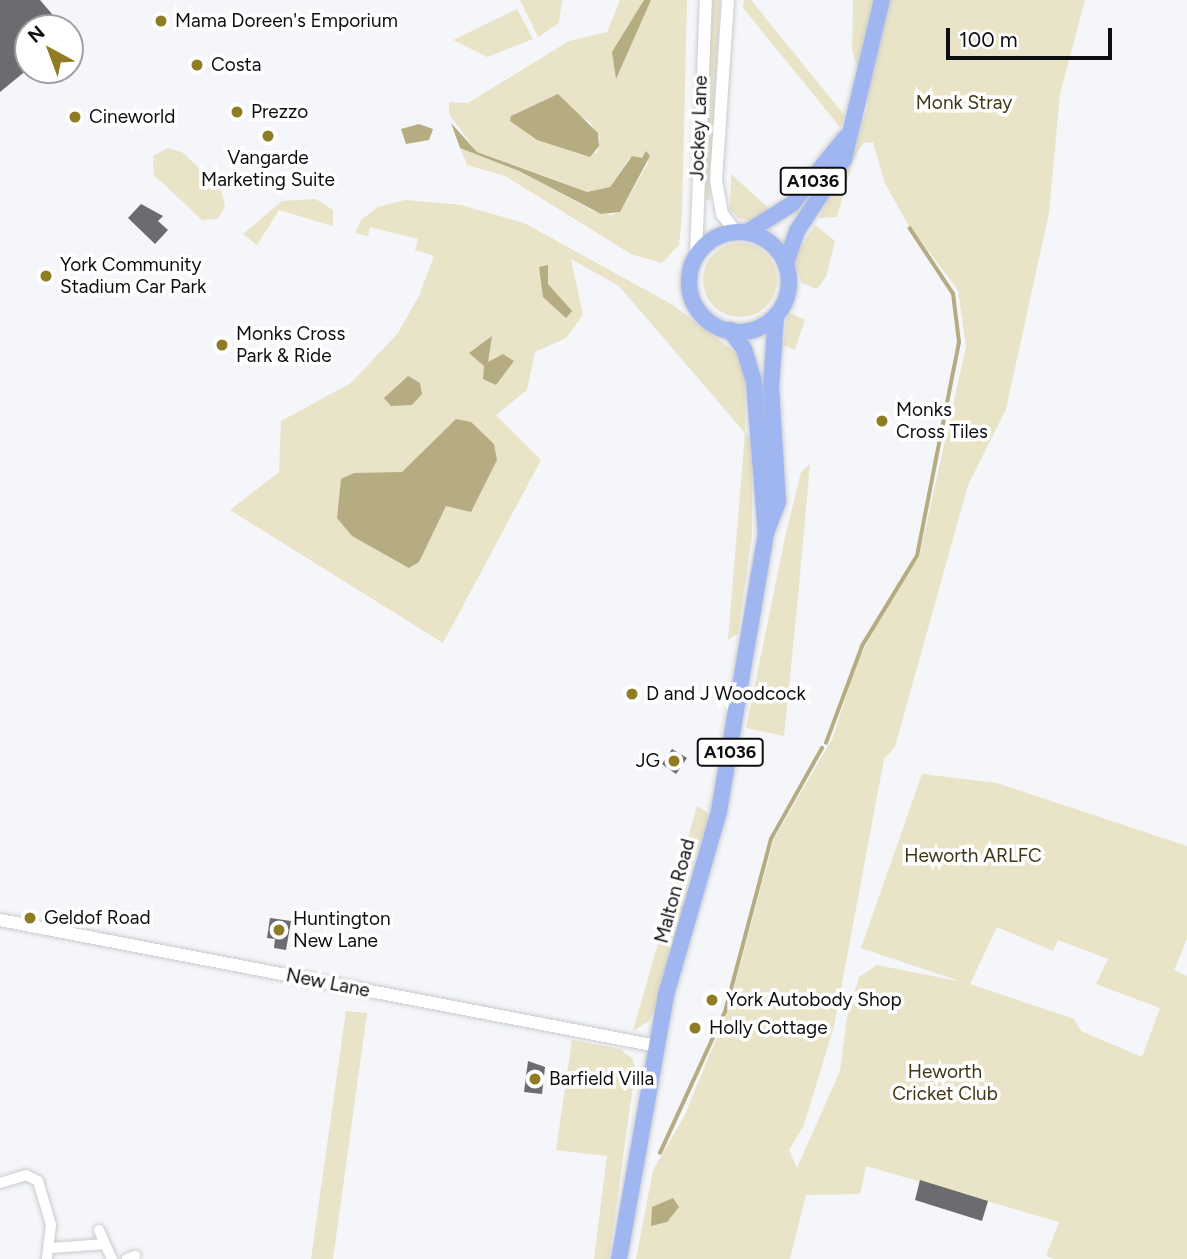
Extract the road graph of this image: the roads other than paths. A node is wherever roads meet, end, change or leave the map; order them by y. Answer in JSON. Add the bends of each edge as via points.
{"nodes":[{"id":1,"x":706,"y":0,"type":"edge"},
{"id":2,"x":728,"y":0,"type":"edge"},
{"id":3,"x":882,"y":0,"type":"edge"},
{"id":4,"x":848,"y":134,"type":"junction"},
{"id":5,"x":742,"y":232,"type":"junction"},
{"id":6,"x":696,"y":256,"type":"junction"},
{"id":7,"x":786,"y":263,"type":"junction"},
{"id":8,"x":776,"y":315,"type":"junction"},
{"id":9,"x":730,"y":330,"type":"junction"},
{"id":10,"x":766,"y":533,"type":"junction"},
{"id":11,"x":0,"y":920,"type":"edge"},
{"id":12,"x":657,"y":1046,"type":"junction"},
{"id":13,"x":0,"y":1183,"type":"edge"},
{"id":14,"x":99,"y":1230,"type":"dead end"},
{"id":15,"x":105,"y":1244,"type":"junction"},
{"id":16,"x":49,"y":1253,"type":"edge"},
{"id":17,"x":112,"y":1259,"type":"edge"},
{"id":18,"x":619,"y":1259,"type":"edge"}],
"edges":[{"from":1,"to":6,"type":"street","name":"Jockey Lane"},
{"from":2,"to":5,"type":"street","name":"Jockey Lane","via":[[716,180],[722,214]]},
{"from":3,"to":4,"type":"main road","number":"A1036"},
{"from":4,"to":5,"type":"main road","number":"A1036","via":[[792,204]]},
{"from":4,"to":7,"type":"main road","number":"A1036","via":[[844,159],[797,231]]},
{"from":5,"to":6,"type":"main road","via":[[713,239]]},
{"from":5,"to":7,"type":"main road","via":[[770,242]]},
{"from":6,"to":9,"type":"main road","via":[[690,276],[695,306],[715,325]]},
{"from":7,"to":8,"type":"main road","via":[[789,285]]},
{"from":8,"to":9,"type":"main road","via":[[762,326]]},
{"from":8,"to":10,"type":"main road","name":"Malton Road","number":"A1036","via":[[771,387],[778,502]]},
{"from":9,"to":10,"type":"main road","name":"Malton Road","number":"A1036","via":[[744,349],[754,382]]},
{"from":10,"to":12,"type":"main road","name":"Malton Road","number":"A1036","via":[[719,811]]},
{"from":11,"to":12,"type":"street","name":"New Lane"},
{"from":12,"to":18,"type":"main road","name":"Malton Road","number":"A1036"},
{"from":13,"to":16,"type":"street","via":[[26,1175],[38,1181],[51,1225]]},
{"from":14,"to":15,"type":"street"},
{"from":15,"to":16,"type":"street"},
{"from":15,"to":17,"type":"street"}]}
